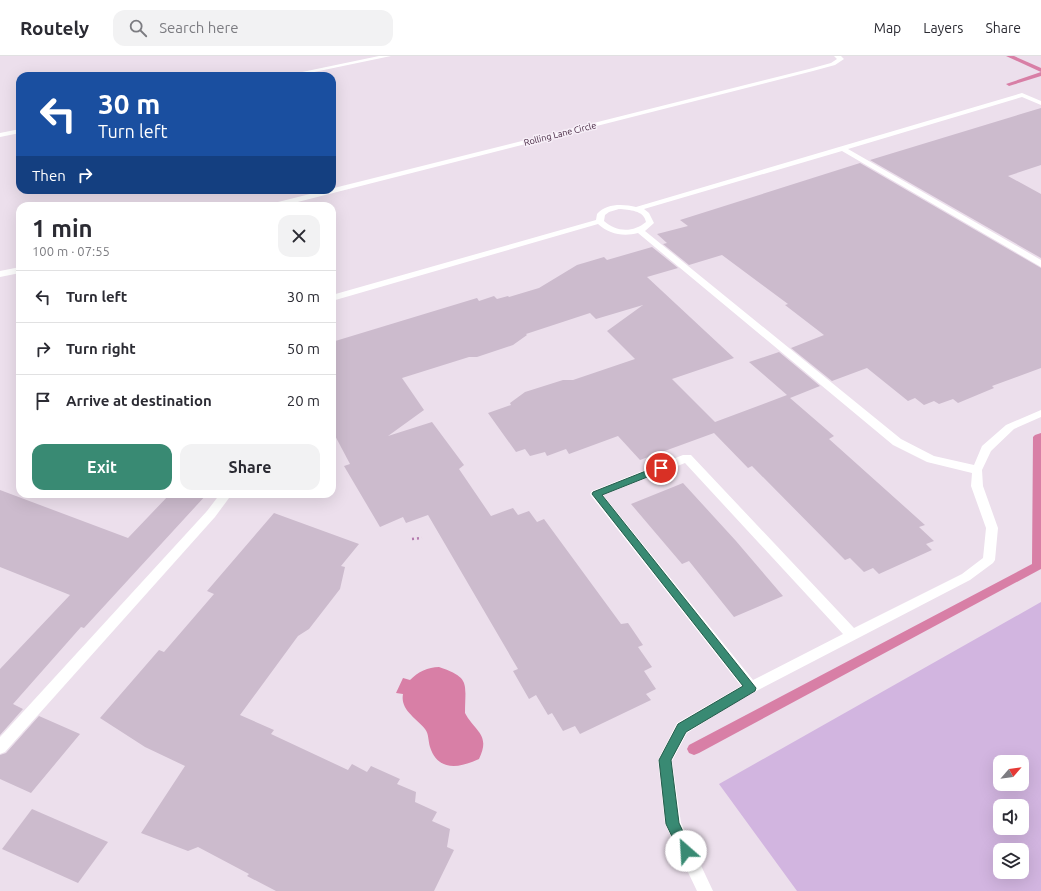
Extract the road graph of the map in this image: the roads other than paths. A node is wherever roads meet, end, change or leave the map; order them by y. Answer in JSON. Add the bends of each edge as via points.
{"nodes":[{"id":1,"x":388,"y":56,"type":"edge"},
{"id":2,"x":837,"y":56,"type":"edge"},
{"id":3,"x":306,"y":72,"type":"edge"},
{"id":4,"x":1041,"y":103,"type":"edge"},
{"id":5,"x":16,"y":132,"type":"edge"},
{"id":6,"x":0,"y":135,"type":"edge"},
{"id":7,"x":842,"y":148,"type":"junction"},
{"id":8,"x":336,"y":190,"type":"edge"},
{"id":9,"x":321,"y":194,"type":"edge"},
{"id":10,"x":289,"y":202,"type":"edge"},
{"id":11,"x":638,"y":209,"type":"junction"},
{"id":12,"x":600,"y":221,"type":"junction"},
{"id":13,"x":640,"y":231,"type":"junction"},
{"id":14,"x":1041,"y":264,"type":"edge"},
{"id":15,"x":16,"y":271,"type":"edge"},
{"id":16,"x":0,"y":274,"type":"edge"},
{"id":17,"x":336,"y":297,"type":"edge"},
{"id":18,"x":1041,"y":413,"type":"edge"},
{"id":19,"x":977,"y":470,"type":"junction"},
{"id":20,"x":223,"y":498,"type":"edge"},
{"id":21,"x":853,"y":636,"type":"junction"},
{"id":22,"x":751,"y":688,"type":"junction"},
{"id":23,"x":0,"y":747,"type":"edge"},
{"id":24,"x":705,"y":891,"type":"edge"}],
"edges":[{"from":1,"to":3,"type":"street"},
{"from":2,"to":8,"type":"street","name":"Rolling Lane Circle","via":[[841,59],[833,64],[812,70]]},
{"from":4,"to":7,"type":"street","via":[[1022,95]]},
{"from":5,"to":6,"type":"street"},
{"from":7,"to":11,"type":"street"},
{"from":7,"to":14,"type":"street"},
{"from":9,"to":10,"type":"street","name":"Rolling Lane Circle"},
{"from":11,"to":12,"type":"street","via":[[612,208],[601,214]]},
{"from":11,"to":13,"type":"street","via":[[650,219],[650,223]]},
{"from":12,"to":13,"type":"street","via":[[604,226],[617,232]]},
{"from":12,"to":17,"type":"street"},
{"from":13,"to":19,"type":"street","via":[[897,442],[931,459]]},
{"from":15,"to":16,"type":"street"},
{"from":18,"to":19,"type":"street","via":[[1010,427],[986,449]]},
{"from":19,"to":21,"type":"street","via":[[977,486],[992,528],[989,560],[966,577]]},
{"from":20,"to":23,"type":"street"},
{"from":21,"to":22,"type":"street"},
{"from":21,"to":22,"type":"street","via":[[688,458],[596,494]]},
{"from":22,"to":24,"type":"street","via":[[682,728],[665,760],[673,824]]}]}
